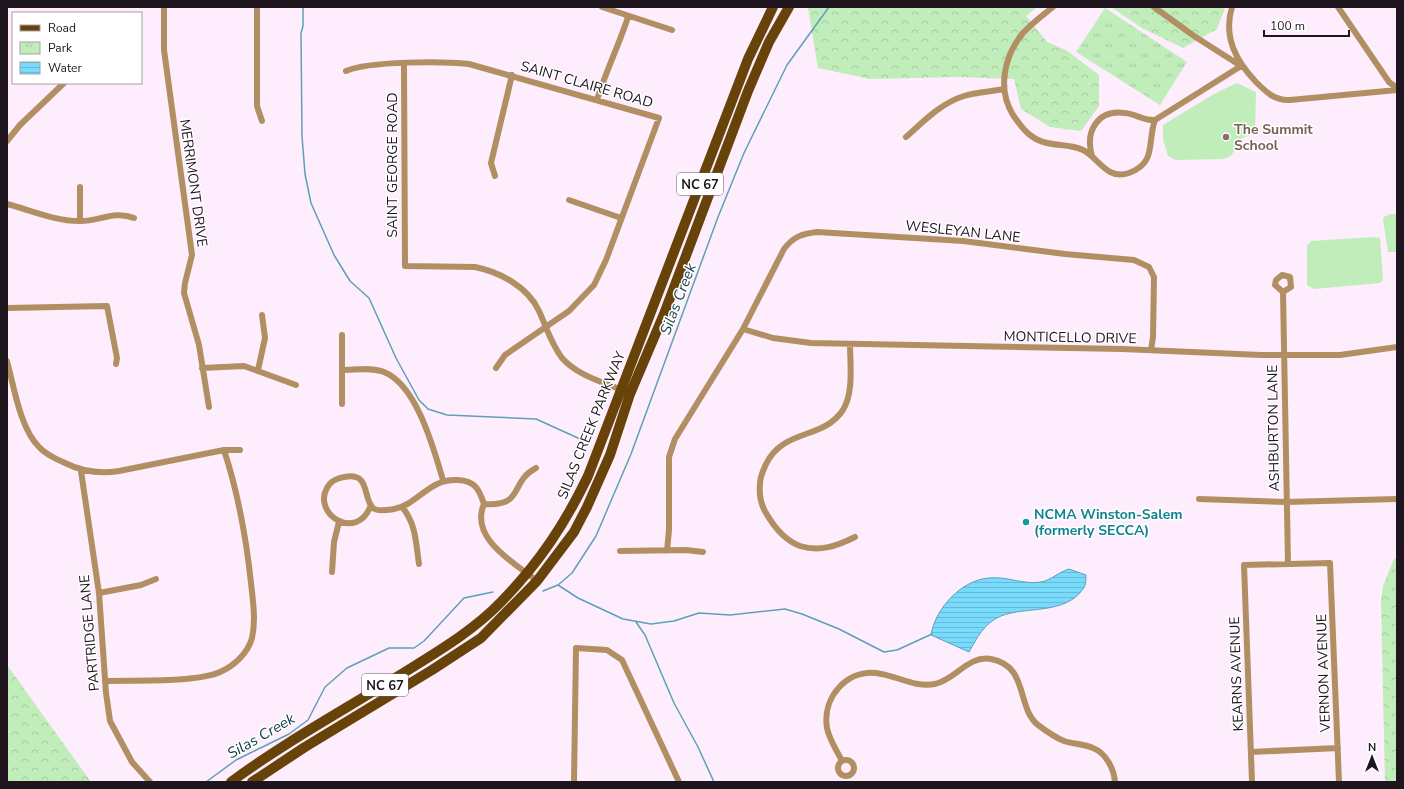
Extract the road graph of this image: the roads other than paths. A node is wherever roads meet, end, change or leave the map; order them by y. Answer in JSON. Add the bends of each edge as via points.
{"nodes":[{"id":1,"x":164,"y":7,"type":"edge"},
{"id":2,"x":257,"y":7,"type":"edge"},
{"id":3,"x":603,"y":7,"type":"edge"},
{"id":4,"x":773,"y":7,"type":"edge"},
{"id":5,"x":1053,"y":7,"type":"edge"},
{"id":6,"x":1154,"y":7,"type":"edge"},
{"id":7,"x":1232,"y":7,"type":"edge"},
{"id":8,"x":1338,"y":7,"type":"edge"},
{"id":9,"x":787,"y":10,"type":"edge"},
{"id":10,"x":628,"y":16,"type":"junction"},
{"id":11,"x":672,"y":30,"type":"dead end"},
{"id":12,"x":404,"y":64,"type":"junction"},
{"id":13,"x":1241,"y":66,"type":"junction"},
{"id":14,"x":346,"y":71,"type":"dead end"},
{"id":15,"x":512,"y":75,"type":"junction"},
{"id":16,"x":63,"y":84,"type":"edge"},
{"id":17,"x":1003,"y":89,"type":"junction"},
{"id":18,"x":1397,"y":89,"type":"edge"},
{"id":19,"x":597,"y":100,"type":"junction"},
{"id":20,"x":1155,"y":120,"type":"junction"},
{"id":21,"x":262,"y":121,"type":"dead end"},
{"id":22,"x":906,"y":137,"type":"dead end"},
{"id":23,"x":7,"y":141,"type":"edge"},
{"id":24,"x":1092,"y":156,"type":"junction"},
{"id":25,"x":495,"y":176,"type":"dead end"},
{"id":26,"x":80,"y":187,"type":"dead end"},
{"id":27,"x":569,"y":200,"type":"dead end"},
{"id":28,"x":7,"y":204,"type":"edge"},
{"id":29,"x":134,"y":218,"type":"dead end"},
{"id":30,"x":621,"y":218,"type":"junction"},
{"id":31,"x":80,"y":221,"type":"junction"},
{"id":32,"x":1283,"y":292,"type":"dead end"},
{"id":33,"x":7,"y":308,"type":"edge"},
{"id":34,"x":262,"y":315,"type":"dead end"},
{"id":35,"x":546,"y":328,"type":"junction"},
{"id":36,"x":743,"y":329,"type":"junction"},
{"id":37,"x":342,"y":335,"type":"dead end"},
{"id":38,"x":850,"y":344,"type":"junction"},
{"id":39,"x":1397,"y":347,"type":"edge"},
{"id":40,"x":1151,"y":350,"type":"junction"},
{"id":41,"x":1284,"y":355,"type":"junction"},
{"id":42,"x":7,"y":361,"type":"edge"},
{"id":43,"x":116,"y":364,"type":"dead end"},
{"id":44,"x":202,"y":368,"type":"junction"},
{"id":45,"x":496,"y":368,"type":"dead end"},
{"id":46,"x":258,"y":370,"type":"junction"},
{"id":47,"x":342,"y":370,"type":"junction"},
{"id":48,"x":296,"y":385,"type":"dead end"},
{"id":49,"x":620,"y":390,"type":"junction"},
{"id":50,"x":630,"y":394,"type":"junction"},
{"id":51,"x":342,"y":404,"type":"dead end"},
{"id":52,"x":209,"y":407,"type":"dead end"},
{"id":53,"x":224,"y":450,"type":"junction"},
{"id":54,"x":240,"y":450,"type":"dead end"},
{"id":55,"x":536,"y":468,"type":"dead end"},
{"id":56,"x":81,"y":470,"type":"junction"},
{"id":57,"x":443,"y":480,"type":"junction"},
{"id":58,"x":1397,"y":498,"type":"edge"},
{"id":59,"x":1199,"y":499,"type":"dead end"},
{"id":60,"x":1286,"y":502,"type":"junction"},
{"id":61,"x":484,"y":504,"type":"junction"},
{"id":62,"x":371,"y":505,"type":"junction"},
{"id":63,"x":402,"y":507,"type":"junction"},
{"id":64,"x":339,"y":522,"type":"junction"},
{"id":65,"x":855,"y":537,"type":"dead end"},
{"id":66,"x":620,"y":551,"type":"dead end"},
{"id":67,"x":667,"y":551,"type":"junction"},
{"id":68,"x":703,"y":552,"type":"dead end"},
{"id":69,"x":419,"y":564,"type":"dead end"},
{"id":70,"x":1288,"y":564,"type":"junction"},
{"id":71,"x":332,"y":572,"type":"dead end"},
{"id":72,"x":527,"y":573,"type":"junction"},
{"id":73,"x":156,"y":579,"type":"dead end"},
{"id":74,"x":537,"y":581,"type":"junction"},
{"id":75,"x":99,"y":593,"type":"junction"},
{"id":76,"x":105,"y":681,"type":"junction"},
{"id":77,"x":1338,"y":748,"type":"junction"},
{"id":78,"x":1251,"y":752,"type":"junction"},
{"id":79,"x":842,"y":761,"type":"dead end"},
{"id":80,"x":150,"y":782,"type":"edge"},
{"id":81,"x":231,"y":782,"type":"edge"},
{"id":82,"x":252,"y":782,"type":"edge"},
{"id":83,"x":574,"y":782,"type":"edge"},
{"id":84,"x":678,"y":782,"type":"edge"},
{"id":85,"x":1115,"y":782,"type":"edge"},
{"id":86,"x":1252,"y":782,"type":"edge"},
{"id":87,"x":1339,"y":782,"type":"edge"}],
"edges":[{"from":1,"to":44,"type":"street","name":"MERRIMONT DRIVE","via":[[164,50],[192,255],[184,293],[197,335]]},
{"from":2,"to":21,"type":"street","via":[[257,106]]},
{"from":3,"to":10,"type":"street"},
{"from":4,"to":9,"type":"street"},
{"from":4,"to":49,"type":"main road","name":"SILAS CREEK PARKWAY","number":"NC 67","via":[[748,59]]},
{"from":5,"to":17,"type":"street","via":[[1021,36],[1004,72]]},
{"from":6,"to":13,"type":"street"},
{"from":7,"to":13,"type":"street","via":[[1229,29]]},
{"from":8,"to":18,"type":"street","via":[[1389,82]]},
{"from":9,"to":50,"type":"main road","name":"SILAS CREEK PARKWAY","number":"NC 67","via":[[753,78],[664,314]]},
{"from":10,"to":11,"type":"street"},
{"from":10,"to":19,"type":"street"},
{"from":12,"to":14,"type":"street","name":"SAINT CLAIRE ROAD","via":[[356,67]]},
{"from":12,"to":15,"type":"street","name":"SAINT CLAIRE ROAD","via":[[469,64]]},
{"from":12,"to":35,"type":"street","name":"SAINT GEORGE ROAD","via":[[405,266],[475,267],[493,271],[515,284],[531,298]]},
{"from":13,"to":18,"type":"street","via":[[1269,94],[1280,100]]},
{"from":13,"to":20,"type":"street"},
{"from":15,"to":19,"type":"street","name":"SAINT CLAIRE ROAD"},
{"from":15,"to":25,"type":"street","via":[[491,163]]},
{"from":16,"to":23,"type":"street","via":[[20,124]]},
{"from":17,"to":22,"type":"street","via":[[979,92],[952,101],[939,108]]},
{"from":17,"to":24,"type":"street","via":[[1011,111],[1030,135],[1046,143],[1079,148]]},
{"from":19,"to":30,"type":"street","name":"SAINT CLAIRE ROAD","via":[[659,118]]},
{"from":20,"to":24,"type":"street","via":[[1144,120],[1119,112],[1102,118],[1090,133],[1089,145]]},
{"from":20,"to":24,"type":"street","via":[[1149,155],[1136,169],[1125,174],[1112,173]]},
{"from":26,"to":31,"type":"street"},
{"from":27,"to":30,"type":"street"},
{"from":28,"to":31,"type":"street"},
{"from":29,"to":31,"type":"street","via":[[118,215]]},
{"from":30,"to":35,"type":"street","name":"SAINT CLAIRE ROAD","via":[[594,285],[577,305]]},
{"from":32,"to":41,"type":"street","name":"ASHBURTON LANE"},
{"from":33,"to":43,"type":"street","via":[[106,306],[117,358]]},
{"from":34,"to":46,"type":"street","via":[[265,338]]},
{"from":35,"to":45,"type":"street","name":"SAINT CLAIRE ROAD","via":[[506,355]]},
{"from":35,"to":49,"type":"street","via":[[562,358],[573,368]]},
{"from":36,"to":38,"type":"street","name":"MONTICELLO DRIVE","via":[[780,339]]},
{"from":36,"to":40,"type":"street","name":"WESLEYAN LANE","via":[[784,249],[800,234],[818,232],[963,240],[1065,254],[1134,260],[1149,267],[1154,278]]},
{"from":36,"to":67,"type":"street","name":"WESLEYAN LANE","via":[[675,439],[669,457]]},
{"from":37,"to":47,"type":"street"},
{"from":38,"to":40,"type":"street","name":"MONTICELLO DRIVE"},
{"from":38,"to":65,"type":"street","via":[[849,389],[844,409],[833,421],[817,431],[786,442],[772,453],[760,476],[760,487],[762,507],[786,539],[812,549],[831,547]]},
{"from":39,"to":41,"type":"street","name":"MONTICELLO DRIVE","via":[[1340,355]]},
{"from":40,"to":41,"type":"street","name":"MONTICELLO DRIVE"},
{"from":41,"to":60,"type":"street","name":"ASHBURTON LANE"},
{"from":42,"to":56,"type":"street","via":[[24,422],[32,438],[44,452]]},
{"from":44,"to":46,"type":"street","via":[[244,366]]},
{"from":44,"to":52,"type":"street","name":"MERRIMONT DRIVE"},
{"from":46,"to":48,"type":"street"},
{"from":47,"to":51,"type":"street"},
{"from":47,"to":57,"type":"street","via":[[379,371],[395,379],[422,417]]},
{"from":49,"to":50,"type":"street"},
{"from":49,"to":72,"type":"main road","name":"SILAS CREEK PARKWAY","number":"NC 67","via":[[588,476],[572,510],[551,544]]},
{"from":50,"to":74,"type":"main road","name":"SILAS CREEK PARKWAY","number":"NC 67","via":[[610,455],[587,507],[574,532]]},
{"from":53,"to":54,"type":"street"},
{"from":53,"to":56,"type":"street","via":[[119,472]]},
{"from":53,"to":76,"type":"street","via":[[239,497],[248,556],[254,615],[249,645],[232,665],[211,675],[176,679]]},
{"from":55,"to":61,"type":"street","via":[[526,476],[509,501],[502,504]]},
{"from":56,"to":75,"type":"street","name":"PARTRIDGE LANE"},
{"from":57,"to":61,"type":"street","via":[[464,480],[473,484],[480,492]]},
{"from":57,"to":63,"type":"street"},
{"from":58,"to":60,"type":"street"},
{"from":59,"to":60,"type":"street"},
{"from":60,"to":70,"type":"street","name":"ASHBURTON LANE"},
{"from":61,"to":72,"type":"street","via":[[480,512],[488,539],[496,549]]},
{"from":62,"to":63,"type":"street","via":[[379,510]]},
{"from":62,"to":64,"type":"street","via":[[368,515],[362,520]]},
{"from":62,"to":64,"type":"street","via":[[365,485],[360,480],[344,477],[332,482],[326,490],[324,502],[328,512]]},
{"from":63,"to":69,"type":"street","via":[[413,527]]},
{"from":64,"to":71,"type":"street","via":[[334,542]]},
{"from":66,"to":67,"type":"street"},
{"from":67,"to":68,"type":"street"},
{"from":70,"to":77,"type":"street","name":"VERNON AVENUE","via":[[1330,564]]},
{"from":70,"to":78,"type":"street","name":"KEARNS AVENUE","via":[[1244,565]]},
{"from":72,"to":74,"type":"street"},
{"from":72,"to":81,"type":"main road","name":"SILAS CREEK PARKWAY","number":"NC 67","via":[[501,603],[438,652]]},
{"from":73,"to":75,"type":"street","via":[[141,585]]},
{"from":74,"to":82,"type":"main road","name":"SILAS CREEK PARKWAY","number":"NC 67","via":[[489,630],[457,654]]},
{"from":75,"to":76,"type":"street","name":"PARTRIDGE LANE"},
{"from":76,"to":80,"type":"street","name":"PARTRIDGE LANE","via":[[108,711],[114,730],[132,762]]},
{"from":77,"to":78,"type":"street"},
{"from":77,"to":87,"type":"street","name":"VERNON AVENUE"},
{"from":78,"to":86,"type":"street","name":"KEARNS AVENUE"},
{"from":79,"to":85,"type":"street","via":[[827,729],[826,716],[838,687],[848,679],[875,673],[923,686],[946,680],[964,666],[979,660],[991,659],[1003,663],[1017,676],[1035,722],[1047,732],[1065,741],[1094,748],[1105,757]]},
{"from":83,"to":84,"type":"street","via":[[576,648],[607,650],[620,658]]}]}
